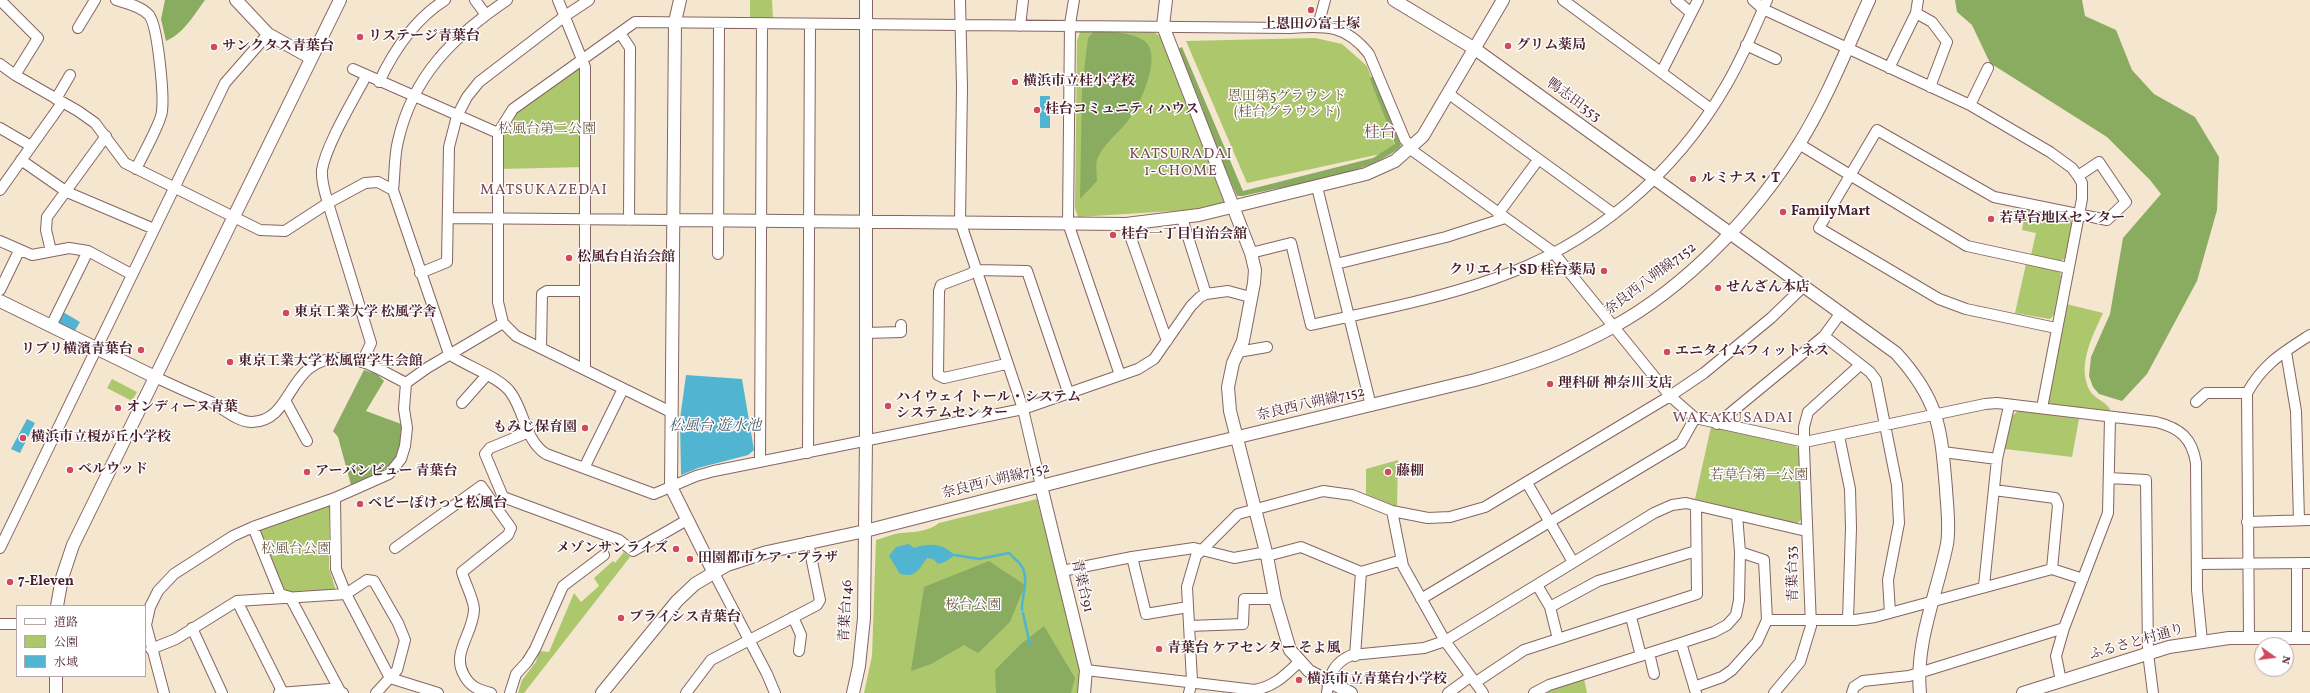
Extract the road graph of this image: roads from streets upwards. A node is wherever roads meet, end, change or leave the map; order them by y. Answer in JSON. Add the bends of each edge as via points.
{"nodes":[{"id":1,"x":0,"y":0,"type":"edge"},
{"id":2,"x":94,"y":0,"type":"edge"},
{"id":3,"x":116,"y":0,"type":"edge"},
{"id":4,"x":236,"y":0,"type":"edge"},
{"id":5,"x":445,"y":0,"type":"edge"},
{"id":6,"x":475,"y":0,"type":"edge"},
{"id":7,"x":507,"y":0,"type":"edge"},
{"id":8,"x":558,"y":0,"type":"edge"},
{"id":9,"x":589,"y":0,"type":"edge"},
{"id":10,"x":680,"y":0,"type":"edge"},
{"id":11,"x":866,"y":0,"type":"edge"},
{"id":12,"x":960,"y":0,"type":"edge"},
{"id":13,"x":1023,"y":0,"type":"edge"},
{"id":14,"x":1074,"y":0,"type":"edge"},
{"id":15,"x":1166,"y":0,"type":"edge"},
{"id":16,"x":1325,"y":0,"type":"edge"},
{"id":17,"x":1394,"y":0,"type":"edge"},
{"id":18,"x":1503,"y":0,"type":"edge"},
{"id":19,"x":1563,"y":0,"type":"edge"},
{"id":20,"x":1676,"y":0,"type":"edge"},
{"id":21,"x":1698,"y":0,"type":"edge"},
{"id":22,"x":1753,"y":0,"type":"edge"},
{"id":23,"x":1869,"y":0,"type":"edge"},
{"id":24,"x":1918,"y":0,"type":"edge"},
{"id":25,"x":338,"y":1,"type":"edge"},
{"id":26,"x":1765,"y":4,"type":"edge"},
{"id":27,"x":1691,"y":13,"type":"junction"},
{"id":28,"x":1916,"y":13,"type":"junction"},
{"id":29,"x":486,"y":14,"type":"junction"},
{"id":30,"x":565,"y":16,"type":"junction"},
{"id":31,"x":675,"y":22,"type":"junction"},
{"id":32,"x":719,"y":23,"type":"junction"},
{"id":33,"x":762,"y":23,"type":"junction"},
{"id":34,"x":810,"y":24,"type":"junction"},
{"id":35,"x":867,"y":24,"type":"junction"},
{"id":36,"x":1070,"y":24,"type":"junction"},
{"id":37,"x":961,"y":25,"type":"junction"},
{"id":38,"x":1020,"y":26,"type":"junction"},
{"id":39,"x":1163,"y":26,"type":"junction"},
{"id":40,"x":1318,"y":26,"type":"junction"},
{"id":41,"x":78,"y":28,"type":"dead end"},
{"id":42,"x":620,"y":33,"type":"junction"},
{"id":43,"x":268,"y":34,"type":"junction"},
{"id":44,"x":1746,"y":45,"type":"junction"},
{"id":45,"x":1475,"y":48,"type":"junction"},
{"id":46,"x":1848,"y":48,"type":"junction"},
{"id":47,"x":311,"y":58,"type":"junction"},
{"id":48,"x":1776,"y":59,"type":"dead end"},
{"id":49,"x":582,"y":60,"type":"junction"},
{"id":50,"x":0,"y":64,"type":"edge"},
{"id":51,"x":1889,"y":68,"type":"junction"},
{"id":52,"x":1988,"y":68,"type":"dead end"},
{"id":53,"x":353,"y":69,"type":"dead end"},
{"id":54,"x":1662,"y":71,"type":"junction"},
{"id":55,"x":70,"y":75,"type":"dead end"},
{"id":56,"x":15,"y":76,"type":"junction"},
{"id":57,"x":366,"y":76,"type":"junction"},
{"id":58,"x":379,"y":82,"type":"junction"},
{"id":59,"x":1930,"y":87,"type":"junction"},
{"id":60,"x":1449,"y":94,"type":"junction"},
{"id":61,"x":414,"y":97,"type":"junction"},
{"id":62,"x":59,"y":101,"type":"junction"},
{"id":63,"x":1970,"y":105,"type":"junction"},
{"id":64,"x":1712,"y":109,"type":"junction"},
{"id":65,"x":457,"y":116,"type":"junction"},
{"id":66,"x":0,"y":128,"type":"edge"},
{"id":67,"x":498,"y":133,"type":"junction"},
{"id":68,"x":106,"y":136,"type":"junction"},
{"id":69,"x":1799,"y":144,"type":"junction"},
{"id":70,"x":31,"y":146,"type":"junction"},
{"id":71,"x":1412,"y":147,"type":"junction"},
{"id":72,"x":21,"y":160,"type":"junction"},
{"id":73,"x":1538,"y":160,"type":"junction"},
{"id":74,"x":136,"y":170,"type":"junction"},
{"id":75,"x":1849,"y":175,"type":"junction"},
{"id":76,"x":2078,"y":176,"type":"junction"},
{"id":77,"x":1655,"y":179,"type":"junction"},
{"id":78,"x":1317,"y":187,"type":"junction"},
{"id":79,"x":174,"y":188,"type":"junction"},
{"id":80,"x":0,"y":190,"type":"edge"},
{"id":81,"x":66,"y":190,"type":"junction"},
{"id":82,"x":393,"y":190,"type":"junction"},
{"id":83,"x":328,"y":203,"type":"junction"},
{"id":84,"x":1234,"y":207,"type":"junction"},
{"id":85,"x":1614,"y":214,"type":"junction"},
{"id":86,"x":2078,"y":215,"type":"junction"},
{"id":87,"x":1502,"y":216,"type":"junction"},
{"id":88,"x":235,"y":218,"type":"junction"},
{"id":89,"x":448,"y":218,"type":"junction"},
{"id":90,"x":1182,"y":218,"type":"junction"},
{"id":91,"x":498,"y":219,"type":"junction"},
{"id":92,"x":585,"y":220,"type":"junction"},
{"id":93,"x":629,"y":220,"type":"junction"},
{"id":94,"x":673,"y":220,"type":"junction"},
{"id":95,"x":718,"y":220,"type":"junction"},
{"id":96,"x":760,"y":220,"type":"junction"},
{"id":97,"x":809,"y":221,"type":"junction"},
{"id":98,"x":866,"y":221,"type":"junction"},
{"id":99,"x":960,"y":221,"type":"junction"},
{"id":100,"x":1068,"y":223,"type":"junction"},
{"id":101,"x":1126,"y":224,"type":"junction"},
{"id":102,"x":154,"y":229,"type":"junction"},
{"id":103,"x":1730,"y":234,"type":"junction"},
{"id":104,"x":0,"y":241,"type":"edge"},
{"id":105,"x":19,"y":251,"type":"junction"},
{"id":106,"x":51,"y":251,"type":"junction"},
{"id":107,"x":88,"y":251,"type":"junction"},
{"id":108,"x":1553,"y":252,"type":"junction"},
{"id":109,"x":1252,"y":253,"type":"junction"},
{"id":110,"x":718,"y":254,"type":"dead end"},
{"id":111,"x":1336,"y":264,"type":"junction"},
{"id":112,"x":2068,"y":268,"type":"junction"},
{"id":113,"x":976,"y":270,"type":"junction"},
{"id":114,"x":420,"y":273,"type":"junction"},
{"id":115,"x":131,"y":274,"type":"junction"},
{"id":116,"x":1803,"y":287,"type":"junction"},
{"id":117,"x":0,"y":290,"type":"edge"},
{"id":118,"x":585,"y":291,"type":"junction"},
{"id":119,"x":1206,"y":294,"type":"junction"},
{"id":120,"x":1250,"y":297,"type":"junction"},
{"id":121,"x":0,"y":301,"type":"edge"},
{"id":122,"x":1840,"y":314,"type":"junction"},
{"id":123,"x":1348,"y":316,"type":"junction"},
{"id":124,"x":503,"y":323,"type":"junction"},
{"id":125,"x":52,"y":326,"type":"junction"},
{"id":126,"x":1614,"y":327,"type":"junction"},
{"id":127,"x":2056,"y":328,"type":"junction"},
{"id":128,"x":901,"y":332,"type":"dead end"},
{"id":129,"x":866,"y":333,"type":"junction"},
{"id":130,"x":2310,"y":335,"type":"edge"},
{"id":131,"x":1824,"y":336,"type":"junction"},
{"id":132,"x":1167,"y":341,"type":"junction"},
{"id":133,"x":1267,"y":347,"type":"dead end"},
{"id":134,"x":96,"y":348,"type":"junction"},
{"id":135,"x":541,"y":348,"type":"junction"},
{"id":136,"x":1238,"y":352,"type":"junction"},
{"id":137,"x":2286,"y":352,"type":"junction"},
{"id":138,"x":449,"y":354,"type":"junction"},
{"id":139,"x":362,"y":362,"type":"junction"},
{"id":140,"x":1006,"y":364,"type":"junction"},
{"id":141,"x":1860,"y":365,"type":"junction"},
{"id":142,"x":585,"y":370,"type":"junction"},
{"id":143,"x":1120,"y":375,"type":"junction"},
{"id":144,"x":486,"y":376,"type":"junction"},
{"id":145,"x":155,"y":377,"type":"junction"},
{"id":146,"x":406,"y":383,"type":"junction"},
{"id":147,"x":623,"y":389,"type":"junction"},
{"id":148,"x":1068,"y":392,"type":"junction"},
{"id":149,"x":2246,"y":393,"type":"junction"},
{"id":150,"x":1670,"y":396,"type":"junction"},
{"id":151,"x":286,"y":402,"type":"junction"},
{"id":152,"x":2196,"y":402,"type":"dead end"},
{"id":153,"x":462,"y":403,"type":"dead end"},
{"id":154,"x":1371,"y":406,"type":"junction"},
{"id":155,"x":2009,"y":406,"type":"junction"},
{"id":156,"x":2042,"y":408,"type":"junction"},
{"id":157,"x":1023,"y":409,"type":"junction"},
{"id":158,"x":671,"y":412,"type":"junction"},
{"id":159,"x":1936,"y":414,"type":"junction"},
{"id":160,"x":1695,"y":418,"type":"junction"},
{"id":161,"x":2110,"y":418,"type":"junction"},
{"id":162,"x":1717,"y":424,"type":"junction"},
{"id":163,"x":1886,"y":425,"type":"junction"},
{"id":164,"x":529,"y":432,"type":"junction"},
{"id":165,"x":1840,"y":436,"type":"junction"},
{"id":166,"x":1238,"y":437,"type":"junction"},
{"id":167,"x":307,"y":440,"type":"dead end"},
{"id":168,"x":866,"y":440,"type":"junction"},
{"id":169,"x":1805,"y":442,"type":"junction"},
{"id":170,"x":1943,"y":452,"type":"junction"},
{"id":171,"x":808,"y":453,"type":"junction"},
{"id":172,"x":1997,"y":459,"type":"junction"},
{"id":173,"x":760,"y":462,"type":"junction"},
{"id":174,"x":584,"y":468,"type":"junction"},
{"id":175,"x":2109,"y":478,"type":"junction"},
{"id":176,"x":1527,"y":483,"type":"junction"},
{"id":177,"x":1041,"y":486,"type":"junction"},
{"id":178,"x":671,"y":487,"type":"junction"},
{"id":179,"x":1994,"y":490,"type":"junction"},
{"id":180,"x":335,"y":498,"type":"junction"},
{"id":181,"x":1696,"y":506,"type":"junction"},
{"id":182,"x":1254,"y":508,"type":"junction"},
{"id":183,"x":1392,"y":511,"type":"junction"},
{"id":184,"x":1737,"y":515,"type":"junction"},
{"id":185,"x":687,"y":520,"type":"junction"},
{"id":186,"x":2299,"y":520,"type":"junction"},
{"id":187,"x":2310,"y":520,"type":"edge"},
{"id":188,"x":2248,"y":522,"type":"junction"},
{"id":189,"x":1550,"y":523,"type":"junction"},
{"id":190,"x":253,"y":527,"type":"junction"},
{"id":191,"x":4,"y":528,"type":"edge"},
{"id":192,"x":864,"y":531,"type":"junction"},
{"id":193,"x":1806,"y":531,"type":"junction"},
{"id":194,"x":808,"y":542,"type":"junction"},
{"id":195,"x":0,"y":548,"type":"edge"},
{"id":196,"x":395,"y":548,"type":"dead end"},
{"id":197,"x":1201,"y":551,"type":"junction"},
{"id":198,"x":1696,"y":551,"type":"junction"},
{"id":199,"x":1740,"y":552,"type":"junction"},
{"id":200,"x":604,"y":555,"type":"dead end"},
{"id":201,"x":1267,"y":556,"type":"junction"},
{"id":202,"x":1132,"y":557,"type":"junction"},
{"id":203,"x":1402,"y":560,"type":"junction"},
{"id":204,"x":1573,"y":562,"type":"junction"},
{"id":205,"x":2297,"y":563,"type":"junction"},
{"id":206,"x":2310,"y":563,"type":"edge"},
{"id":207,"x":2197,"y":564,"type":"junction"},
{"id":208,"x":2250,"y":564,"type":"junction"},
{"id":209,"x":2052,"y":569,"type":"junction"},
{"id":210,"x":1062,"y":571,"type":"junction"},
{"id":211,"x":1361,"y":572,"type":"junction"},
{"id":212,"x":714,"y":573,"type":"junction"},
{"id":213,"x":2083,"y":579,"type":"junction"},
{"id":214,"x":1537,"y":585,"type":"junction"},
{"id":215,"x":1984,"y":586,"type":"junction"},
{"id":216,"x":346,"y":594,"type":"junction"},
{"id":217,"x":290,"y":597,"type":"junction"},
{"id":218,"x":1275,"y":599,"type":"junction"},
{"id":219,"x":1421,"y":599,"type":"junction"},
{"id":220,"x":237,"y":601,"type":"junction"},
{"id":221,"x":1933,"y":602,"type":"junction"},
{"id":222,"x":57,"y":605,"type":"edge"},
{"id":223,"x":1188,"y":607,"type":"junction"},
{"id":224,"x":1550,"y":607,"type":"junction"},
{"id":225,"x":1890,"y":613,"type":"junction"},
{"id":226,"x":792,"y":617,"type":"junction"},
{"id":227,"x":1630,"y":617,"type":"junction"},
{"id":228,"x":1767,"y":620,"type":"junction"},
{"id":229,"x":1848,"y":620,"type":"junction"},
{"id":230,"x":1810,"y":621,"type":"junction"},
{"id":231,"x":0,"y":624,"type":"edge"},
{"id":232,"x":16,"y":624,"type":"edge"},
{"id":233,"x":1189,"y":626,"type":"junction"},
{"id":234,"x":192,"y":628,"type":"junction"},
{"id":235,"x":2064,"y":628,"type":"junction"},
{"id":236,"x":2249,"y":637,"type":"junction"},
{"id":237,"x":2297,"y":638,"type":"junction"},
{"id":238,"x":2310,"y":638,"type":"edge"},
{"id":239,"x":1558,"y":639,"type":"junction"},
{"id":240,"x":749,"y":640,"type":"junction"},
{"id":241,"x":1445,"y":640,"type":"junction"},
{"id":242,"x":2202,"y":641,"type":"junction"},
{"id":243,"x":1681,"y":643,"type":"junction"},
{"id":244,"x":151,"y":649,"type":"junction"},
{"id":245,"x":799,"y":651,"type":"dead end"},
{"id":246,"x":2148,"y":653,"type":"junction"},
{"id":247,"x":1645,"y":655,"type":"junction"},
{"id":248,"x":1355,"y":656,"type":"junction"},
{"id":249,"x":1299,"y":662,"type":"junction"},
{"id":250,"x":1086,"y":670,"type":"junction"},
{"id":251,"x":1654,"y":674,"type":"dead end"},
{"id":252,"x":1918,"y":674,"type":"junction"},
{"id":253,"x":56,"y":677,"type":"edge"},
{"id":254,"x":390,"y":678,"type":"junction"},
{"id":255,"x":1473,"y":679,"type":"junction"},
{"id":256,"x":1328,"y":680,"type":"junction"},
{"id":257,"x":1192,"y":681,"type":"junction"},
{"id":258,"x":2061,"y":681,"type":"junction"},
{"id":259,"x":1695,"y":690,"type":"edge"},
{"id":260,"x":299,"y":692,"type":"edge"},
{"id":261,"x":342,"y":692,"type":"edge"},
{"id":262,"x":56,"y":693,"type":"edge"},
{"id":263,"x":164,"y":693,"type":"edge"},
{"id":264,"x":222,"y":693,"type":"edge"},
{"id":265,"x":279,"y":693,"type":"edge"},
{"id":266,"x":283,"y":693,"type":"edge"},
{"id":267,"x":376,"y":693,"type":"edge"},
{"id":268,"x":438,"y":693,"type":"edge"},
{"id":269,"x":492,"y":693,"type":"edge"},
{"id":270,"x":510,"y":693,"type":"edge"},
{"id":271,"x":602,"y":693,"type":"edge"},
{"id":272,"x":686,"y":693,"type":"edge"},
{"id":273,"x":775,"y":693,"type":"edge"},
{"id":274,"x":853,"y":693,"type":"edge"},
{"id":275,"x":1084,"y":693,"type":"edge"},
{"id":276,"x":1189,"y":693,"type":"edge"},
{"id":277,"x":1327,"y":693,"type":"edge"},
{"id":278,"x":1351,"y":693,"type":"edge"},
{"id":279,"x":1448,"y":693,"type":"edge"},
{"id":280,"x":1483,"y":693,"type":"edge"},
{"id":281,"x":1534,"y":693,"type":"edge"},
{"id":282,"x":1774,"y":693,"type":"edge"},
{"id":283,"x":1852,"y":693,"type":"edge"},
{"id":284,"x":1920,"y":693,"type":"edge"},
{"id":285,"x":2023,"y":693,"type":"edge"},
{"id":286,"x":2154,"y":693,"type":"edge"}],
"edges":[{"from":1,"to":56,"type":"street","via":[[38,38]]},
{"from":2,"to":41,"type":"street"},
{"from":3,"to":74,"type":"street","via":[[136,6],[148,14],[154,23],[157,37],[162,112]]},
{"from":4,"to":43,"type":"street"},
{"from":5,"to":58,"type":"street","via":[[434,7],[408,33]]},
{"from":6,"to":29,"type":"street"},
{"from":7,"to":29,"type":"street"},
{"from":8,"to":30,"type":"street"},
{"from":9,"to":30,"type":"street"},
{"from":10,"to":31,"type":"street"},
{"from":11,"to":35,"type":"street","name":"青葉台146"},
{"from":12,"to":37,"type":"street"},
{"from":13,"to":38,"type":"street"},
{"from":14,"to":36,"type":"street"},
{"from":15,"to":39,"type":"street"},
{"from":16,"to":40,"type":"street"},
{"from":17,"to":45,"type":"street","name":"鴨志田353","number":"鴨志田353"},
{"from":18,"to":45,"type":"street"},
{"from":19,"to":54,"type":"street"},
{"from":20,"to":27,"type":"street"},
{"from":21,"to":27,"type":"street"},
{"from":22,"to":26,"type":"street"},
{"from":23,"to":46,"type":"street"},
{"from":24,"to":28,"type":"street"},
{"from":25,"to":47,"type":"street"},
{"from":26,"to":44,"type":"street"},
{"from":26,"to":46,"type":"street"},
{"from":27,"to":54,"type":"street"},
{"from":28,"to":51,"type":"street"},
{"from":28,"to":59,"type":"street","via":[[1932,22],[1947,42]]},
{"from":29,"to":61,"type":"street","via":[[453,41],[428,70]]},
{"from":30,"to":49,"type":"street"},
{"from":30,"to":65,"type":"street","via":[[479,82]]},
{"from":31,"to":32,"type":"street"},
{"from":31,"to":42,"type":"street","via":[[635,22]]},
{"from":31,"to":94,"type":"street"},
{"from":32,"to":33,"type":"street"},
{"from":32,"to":95,"type":"street"},
{"from":33,"to":34,"type":"street"},
{"from":33,"to":96,"type":"street"},
{"from":34,"to":35,"type":"street"},
{"from":34,"to":97,"type":"street"},
{"from":35,"to":37,"type":"street"},
{"from":35,"to":98,"type":"street","name":"青葉台146"},
{"from":36,"to":38,"type":"street"},
{"from":36,"to":39,"type":"street"},
{"from":36,"to":100,"type":"street"},
{"from":37,"to":38,"type":"street"},
{"from":37,"to":99,"type":"street"},
{"from":39,"to":40,"type":"street"},
{"from":39,"to":84,"type":"street"},
{"from":40,"to":71,"type":"street","via":[[1345,31],[1369,54],[1405,140]]},
{"from":42,"to":49,"type":"street"},
{"from":42,"to":93,"type":"street","via":[[630,48]]},
{"from":43,"to":47,"type":"street"},
{"from":43,"to":79,"type":"street","via":[[225,83]]},
{"from":44,"to":48,"type":"street"},
{"from":44,"to":64,"type":"street"},
{"from":45,"to":60,"type":"street"},
{"from":45,"to":77,"type":"street","name":"鴨志田353","number":"鴨志田353"},
{"from":46,"to":51,"type":"street"},
{"from":46,"to":69,"type":"street","name":"奈良西八朔線7152"},
{"from":47,"to":88,"type":"street"},
{"from":49,"to":67,"type":"street","via":[[513,109]]},
{"from":49,"to":92,"type":"street","via":[[586,67]]},
{"from":50,"to":56,"type":"street"},
{"from":51,"to":59,"type":"street"},
{"from":52,"to":63,"type":"street"},
{"from":53,"to":57,"type":"street"},
{"from":54,"to":64,"type":"street"},
{"from":55,"to":62,"type":"street"},
{"from":56,"to":62,"type":"street"},
{"from":57,"to":58,"type":"street"},
{"from":57,"to":83,"type":"street","via":[[330,148],[322,170],[322,182]]},
{"from":58,"to":61,"type":"street"},
{"from":59,"to":63,"type":"street"},
{"from":60,"to":71,"type":"street","via":[[1423,136]]},
{"from":60,"to":73,"type":"street"},
{"from":61,"to":65,"type":"street"},
{"from":61,"to":82,"type":"street","via":[[398,142]]},
{"from":62,"to":68,"type":"street","via":[[95,123]]},
{"from":62,"to":70,"type":"street"},
{"from":63,"to":76,"type":"street","via":[[2064,161]]},
{"from":64,"to":77,"type":"street"},
{"from":65,"to":67,"type":"street"},
{"from":65,"to":89,"type":"street","via":[[449,148]]},
{"from":66,"to":70,"type":"street"},
{"from":67,"to":91,"type":"street"},
{"from":68,"to":74,"type":"street","via":[[125,163]]},
{"from":68,"to":81,"type":"street"},
{"from":69,"to":75,"type":"street"},
{"from":69,"to":103,"type":"street","name":"奈良西八朔線7152"},
{"from":70,"to":72,"type":"street"},
{"from":71,"to":78,"type":"street","via":[[1395,162],[1366,174]]},
{"from":71,"to":87,"type":"street","via":[[1413,151]]},
{"from":72,"to":80,"type":"street"},
{"from":72,"to":81,"type":"street"},
{"from":73,"to":85,"type":"street"},
{"from":73,"to":87,"type":"street"},
{"from":74,"to":79,"type":"street"},
{"from":75,"to":86,"type":"street","via":[[1878,130],[1994,197]]},
{"from":75,"to":112,"type":"street","via":[[1968,246]]},
{"from":75,"to":127,"type":"street","via":[[1819,228],[1939,299],[1966,310]]},
{"from":76,"to":86,"type":"street","via":[[2082,183],[2082,199]]},
{"from":76,"to":86,"type":"street","via":[[2098,162],[2126,202],[2108,220]]},
{"from":77,"to":85,"type":"street"},
{"from":77,"to":103,"type":"street","name":"鴨志田353","number":"鴨志田353"},
{"from":78,"to":84,"type":"street"},
{"from":78,"to":111,"type":"street"},
{"from":79,"to":88,"type":"street"},
{"from":79,"to":102,"type":"street"},
{"from":81,"to":102,"type":"street"},
{"from":81,"to":106,"type":"street","via":[[47,218],[46,230]]},
{"from":82,"to":83,"type":"street","via":[[378,182],[365,183]]},
{"from":82,"to":114,"type":"street"},
{"from":83,"to":88,"type":"street","via":[[285,231],[260,230]]},
{"from":83,"to":139,"type":"street","via":[[371,343]]},
{"from":84,"to":90,"type":"street"},
{"from":84,"to":109,"type":"street"},
{"from":85,"to":108,"type":"street","via":[[1598,227]]},
{"from":86,"to":112,"type":"street"},
{"from":87,"to":108,"type":"street"},
{"from":87,"to":111,"type":"street","via":[[1446,237]]},
{"from":88,"to":145,"type":"street"},
{"from":89,"to":91,"type":"street"},
{"from":89,"to":114,"type":"street","via":[[448,262]]},
{"from":90,"to":101,"type":"street"},
{"from":90,"to":119,"type":"street"},
{"from":91,"to":92,"type":"street"},
{"from":91,"to":124,"type":"street","via":[[498,302]]},
{"from":92,"to":93,"type":"street"},
{"from":92,"to":118,"type":"street"},
{"from":93,"to":94,"type":"street"},
{"from":94,"to":95,"type":"street"},
{"from":94,"to":158,"type":"street"},
{"from":95,"to":96,"type":"street"},
{"from":95,"to":110,"type":"street"},
{"from":96,"to":97,"type":"street"},
{"from":96,"to":173,"type":"street"},
{"from":97,"to":98,"type":"street"},
{"from":97,"to":171,"type":"street"},
{"from":98,"to":99,"type":"street"},
{"from":98,"to":129,"type":"street","name":"青葉台146"},
{"from":99,"to":100,"type":"street"},
{"from":99,"to":113,"type":"street"},
{"from":100,"to":101,"type":"street"},
{"from":100,"to":143,"type":"street"},
{"from":101,"to":132,"type":"street"},
{"from":102,"to":115,"type":"street"},
{"from":103,"to":116,"type":"street","name":"鴨志田353"},
{"from":103,"to":126,"type":"street","name":"奈良西八朔線7152","via":[[1713,252],[1674,284]]},
{"from":104,"to":105,"type":"street"},
{"from":105,"to":106,"type":"street","via":[[32,255]]},
{"from":105,"to":117,"type":"street"},
{"from":106,"to":107,"type":"street","via":[[68,248]]},
{"from":107,"to":115,"type":"street"},
{"from":107,"to":125,"type":"street"},
{"from":108,"to":123,"type":"street","via":[[1535,263],[1462,290]]},
{"from":108,"to":126,"type":"street"},
{"from":109,"to":120,"type":"street","via":[[1255,270]]},
{"from":109,"to":123,"type":"street","via":[[1291,243],[1311,325]]},
{"from":111,"to":123,"type":"street"},
{"from":112,"to":127,"type":"street"},
{"from":113,"to":140,"type":"street"},
{"from":113,"to":140,"type":"street","via":[[941,285],[938,375],[944,378]]},
{"from":113,"to":148,"type":"street","via":[[1027,271]]},
{"from":114,"to":138,"type":"street"},
{"from":115,"to":134,"type":"street"},
{"from":116,"to":122,"type":"street","name":"鴨志田353"},
{"from":116,"to":150,"type":"street","via":[[1740,345]]},
{"from":118,"to":135,"type":"street","via":[[546,291],[542,294]]},
{"from":118,"to":142,"type":"street"},
{"from":119,"to":120,"type":"street","via":[[1228,291]]},
{"from":119,"to":132,"type":"street","via":[[1191,306]]},
{"from":120,"to":136,"type":"street","via":[[1243,341]]},
{"from":121,"to":125,"type":"street"},
{"from":122,"to":131,"type":"street"},
{"from":122,"to":159,"type":"street","name":"鴨志田353","via":[[1896,353],[1923,385]]},
{"from":123,"to":154,"type":"street"},
{"from":124,"to":135,"type":"street","via":[[516,336]]},
{"from":124,"to":138,"type":"street"},
{"from":125,"to":134,"type":"street"},
{"from":126,"to":150,"type":"street"},
{"from":126,"to":154,"type":"street","name":"奈良西八朔線7152","via":[[1522,367]]},
{"from":127,"to":156,"type":"street"},
{"from":128,"to":129,"type":"street"},
{"from":129,"to":168,"type":"street","name":"青葉台146"},
{"from":130,"to":137,"type":"street"},
{"from":131,"to":141,"type":"street"},
{"from":131,"to":162,"type":"street"},
{"from":132,"to":143,"type":"street","via":[[1154,359]]},
{"from":133,"to":136,"type":"street"},
{"from":134,"to":145,"type":"street"},
{"from":134,"to":191,"type":"street"},
{"from":135,"to":142,"type":"street"},
{"from":136,"to":166,"type":"street","via":[[1230,375],[1227,399]]},
{"from":137,"to":149,"type":"street","via":[[2268,363]]},
{"from":137,"to":186,"type":"street","via":[[2296,412]]},
{"from":138,"to":144,"type":"street"},
{"from":138,"to":146,"type":"street"},
{"from":139,"to":146,"type":"street"},
{"from":139,"to":151,"type":"street","via":[[343,358],[316,363],[300,375],[288,393]]},
{"from":140,"to":157,"type":"street"},
{"from":141,"to":163,"type":"street","via":[[1876,380]]},
{"from":141,"to":169,"type":"street","name":"青葉台33","via":[[1808,412],[1804,427]]},
{"from":142,"to":147,"type":"street"},
{"from":143,"to":148,"type":"street"},
{"from":144,"to":153,"type":"street"},
{"from":144,"to":164,"type":"street","via":[[503,385],[511,394]]},
{"from":145,"to":151,"type":"street","via":[[250,422],[268,418]]},
{"from":145,"to":222,"type":"street","via":[[73,545],[62,578]]},
{"from":146,"to":180,"type":"street","via":[[404,409],[407,428],[401,459],[389,474]]},
{"from":147,"to":158,"type":"street"},
{"from":147,"to":174,"type":"street"},
{"from":148,"to":157,"type":"street"},
{"from":149,"to":152,"type":"street","via":[[2206,393]]},
{"from":149,"to":188,"type":"street"},
{"from":150,"to":160,"type":"street"},
{"from":150,"to":176,"type":"street"},
{"from":151,"to":167,"type":"street"},
{"from":154,"to":166,"type":"street","name":"奈良西八朔線7152"},
{"from":155,"to":156,"type":"street"},
{"from":155,"to":159,"type":"street","via":[[1985,404]]},
{"from":155,"to":172,"type":"street"},
{"from":156,"to":161,"type":"street"},
{"from":157,"to":168,"type":"street"},
{"from":157,"to":177,"type":"street"},
{"from":158,"to":178,"type":"street"},
{"from":159,"to":163,"type":"street"},
{"from":159,"to":170,"type":"street","name":"鴨志田353"},
{"from":160,"to":162,"type":"street"},
{"from":160,"to":189,"type":"street","via":[[1681,443]]},
{"from":161,"to":175,"type":"street"},
{"from":161,"to":207,"type":"street","via":[[2168,425],[2179,430],[2189,440],[2196,464]]},
{"from":162,"to":169,"type":"street"},
{"from":163,"to":165,"type":"street"},
{"from":163,"to":225,"type":"street","via":[[1897,485],[1899,523],[1888,580]]},
{"from":164,"to":174,"type":"street","via":[[538,449]]},
{"from":164,"to":185,"type":"street","via":[[490,448],[485,454],[503,497],[619,540],[633,551]]},
{"from":165,"to":169,"type":"street"},
{"from":165,"to":229,"type":"street","via":[[1850,497]]},
{"from":166,"to":177,"type":"street","name":"奈良西八朔線7152"},
{"from":166,"to":182,"type":"street"},
{"from":168,"to":171,"type":"street"},
{"from":168,"to":192,"type":"street","name":"青葉台146"},
{"from":169,"to":193,"type":"street","name":"青葉台33"},
{"from":170,"to":172,"type":"street"},
{"from":170,"to":221,"type":"street","name":"鴨志田353","via":[[1947,542]]},
{"from":171,"to":173,"type":"street"},
{"from":172,"to":179,"type":"street"},
{"from":173,"to":178,"type":"street","via":[[714,471]]},
{"from":174,"to":178,"type":"street","via":[[654,494]]},
{"from":175,"to":213,"type":"street","via":[[2108,513]]},
{"from":175,"to":246,"type":"street","via":[[2146,480]]},
{"from":176,"to":183,"type":"street","via":[[1485,507],[1450,517],[1428,518]]},
{"from":176,"to":189,"type":"street"},
{"from":177,"to":192,"type":"street","name":"奈良西八朔線7152"},
{"from":177,"to":210,"type":"street","name":"青葉台91"},
{"from":178,"to":185,"type":"street"},
{"from":179,"to":209,"type":"street","via":[[2055,498],[2058,504]]},
{"from":179,"to":215,"type":"street"},
{"from":180,"to":190,"type":"street"},
{"from":180,"to":216,"type":"street","via":[[336,568]]},
{"from":181,"to":184,"type":"street"},
{"from":181,"to":198,"type":"street"},
{"from":181,"to":204,"type":"street","via":[[1686,503],[1672,505],[1654,513]]},
{"from":182,"to":183,"type":"street","via":[[1293,497],[1333,491],[1352,495]]},
{"from":182,"to":197,"type":"street","via":[[1230,520]]},
{"from":182,"to":201,"type":"street"},
{"from":183,"to":203,"type":"street"},
{"from":184,"to":193,"type":"street"},
{"from":184,"to":199,"type":"street"},
{"from":185,"to":212,"type":"street"},
{"from":186,"to":187,"type":"street"},
{"from":186,"to":188,"type":"street"},
{"from":188,"to":208,"type":"street"},
{"from":189,"to":204,"type":"street"},
{"from":189,"to":219,"type":"street"},
{"from":190,"to":217,"type":"street","via":[[280,594]]},
{"from":190,"to":244,"type":"street","via":[[233,536],[174,574],[158,591],[150,607],[146,625]]},
{"from":191,"to":195,"type":"street"},
{"from":192,"to":194,"type":"street","name":"奈良西八朔線7152"},
{"from":192,"to":274,"type":"street","name":"青葉台146","via":[[864,618],[859,666]]},
{"from":193,"to":230,"type":"street","name":"青葉台33"},
{"from":194,"to":212,"type":"street","name":"奈良西八朔線7152","via":[[727,565]]},
{"from":194,"to":226,"type":"street","via":[[820,600]]},
{"from":196,"to":269,"type":"street","via":[[481,486],[507,520],[511,528],[508,535],[462,572],[475,609],[459,656],[461,670],[468,683]]},
{"from":197,"to":201,"type":"street","via":[[1234,558],[1261,553]]},
{"from":197,"to":202,"type":"street","via":[[1194,548]]},
{"from":197,"to":223,"type":"street","via":[[1196,556],[1187,587]]},
{"from":198,"to":224,"type":"street","via":[[1598,581]]},
{"from":198,"to":227,"type":"street","via":[[1697,594]]},
{"from":199,"to":228,"type":"street","via":[[1764,560]]},
{"from":199,"to":243,"type":"street","via":[[1739,600],[1736,615],[1727,626]]},
{"from":200,"to":270,"type":"street","via":[[563,586],[535,649],[516,674]]},
{"from":201,"to":211,"type":"street","via":[[1301,547]]},
{"from":201,"to":218,"type":"street"},
{"from":202,"to":210,"type":"street"},
{"from":202,"to":223,"type":"street","via":[[1146,614]]},
{"from":203,"to":211,"type":"street"},
{"from":203,"to":219,"type":"street"},
{"from":204,"to":214,"type":"street"},
{"from":205,"to":206,"type":"street"},
{"from":205,"to":208,"type":"street"},
{"from":205,"to":237,"type":"street"},
{"from":207,"to":208,"type":"street"},
{"from":207,"to":242,"type":"street"},
{"from":208,"to":236,"type":"street"},
{"from":209,"to":213,"type":"street"},
{"from":209,"to":215,"type":"street"},
{"from":210,"to":250,"type":"street","name":"青葉台91"},
{"from":211,"to":248,"type":"street"},
{"from":212,"to":240,"type":"street"},
{"from":212,"to":271,"type":"street","name":"奈良西八朔線7152","via":[[695,584],[676,601]]},
{"from":213,"to":235,"type":"street"},
{"from":214,"to":224,"type":"street"},
{"from":214,"to":241,"type":"street"},
{"from":215,"to":221,"type":"street"},
{"from":216,"to":217,"type":"street"},
{"from":216,"to":254,"type":"street"},
{"from":216,"to":254,"type":"street","via":[[368,580],[374,581],[398,623],[405,640],[397,670]]},
{"from":217,"to":220,"type":"street"},
{"from":217,"to":261,"type":"street"},
{"from":218,"to":233,"type":"street","via":[[1244,599],[1243,624]]},
{"from":218,"to":249,"type":"street","via":[[1290,650]]},
{"from":219,"to":241,"type":"street"},
{"from":220,"to":234,"type":"street"},
{"from":220,"to":266,"type":"street"},
{"from":221,"to":225,"type":"street"},
{"from":221,"to":252,"type":"street","name":"鴨志田353","via":[[1922,642]]},
{"from":223,"to":233,"type":"street"},
{"from":224,"to":239,"type":"street"},
{"from":225,"to":229,"type":"street"},
{"from":226,"to":240,"type":"street"},
{"from":226,"to":245,"type":"street","via":[[801,635]]},
{"from":227,"to":239,"type":"street"},
{"from":227,"to":247,"type":"street"},
{"from":228,"to":230,"type":"street"},
{"from":228,"to":259,"type":"street","via":[[1757,642],[1732,670]]},
{"from":229,"to":230,"type":"street"},
{"from":230,"to":282,"type":"street","name":"青葉台33","via":[[1811,626],[1800,662]]},
{"from":231,"to":232,"type":"street"},
{"from":233,"to":257,"type":"street"},
{"from":234,"to":244,"type":"street","via":[[176,639]]},
{"from":234,"to":264,"type":"street"},
{"from":235,"to":252,"type":"street"},
{"from":235,"to":258,"type":"street","via":[[2056,656]]},
{"from":236,"to":237,"type":"street","name":"ふるさと村通り"},
{"from":236,"to":242,"type":"street","name":"ふるさと村通り"},
{"from":237,"to":238,"type":"street","name":"ふるさと村通り"},
{"from":239,"to":255,"type":"street","via":[[1524,650]]},
{"from":240,"to":272,"type":"street","via":[[711,660]]},
{"from":240,"to":273,"type":"street"},
{"from":241,"to":248,"type":"street","via":[[1424,648]]},
{"from":241,"to":255,"type":"street"},
{"from":242,"to":246,"type":"street","name":"ふるさと村通り"},
{"from":243,"to":247,"type":"street"},
{"from":243,"to":259,"type":"street"},
{"from":244,"to":263,"type":"street"},
{"from":246,"to":258,"type":"street","name":"ふるさと村通り"},
{"from":246,"to":286,"type":"street"},
{"from":247,"to":251,"type":"street"},
{"from":247,"to":281,"type":"street","via":[[1549,685]]},
{"from":248,"to":256,"type":"street","via":[[1338,663]]},
{"from":249,"to":256,"type":"street","via":[[1309,671]]},
{"from":249,"to":257,"type":"street","via":[[1269,687],[1255,690]]},
{"from":250,"to":257,"type":"street"},
{"from":250,"to":275,"type":"street","name":"青葉台91"},
{"from":252,"to":283,"type":"street","via":[[1863,681],[1854,687]]},
{"from":252,"to":284,"type":"street","name":"鴨志田353"},
{"from":253,"to":262,"type":"street"},
{"from":254,"to":267,"type":"street"},
{"from":254,"to":268,"type":"street"},
{"from":255,"to":279,"type":"street"},
{"from":255,"to":280,"type":"street"},
{"from":256,"to":277,"type":"street"},
{"from":256,"to":278,"type":"street"},
{"from":257,"to":276,"type":"street"},
{"from":258,"to":285,"type":"street","name":"ふるさと村通り"},
{"from":260,"to":261,"type":"street","via":[[330,689]]},
{"from":260,"to":266,"type":"street"},
{"from":265,"to":266,"type":"street"}]}
